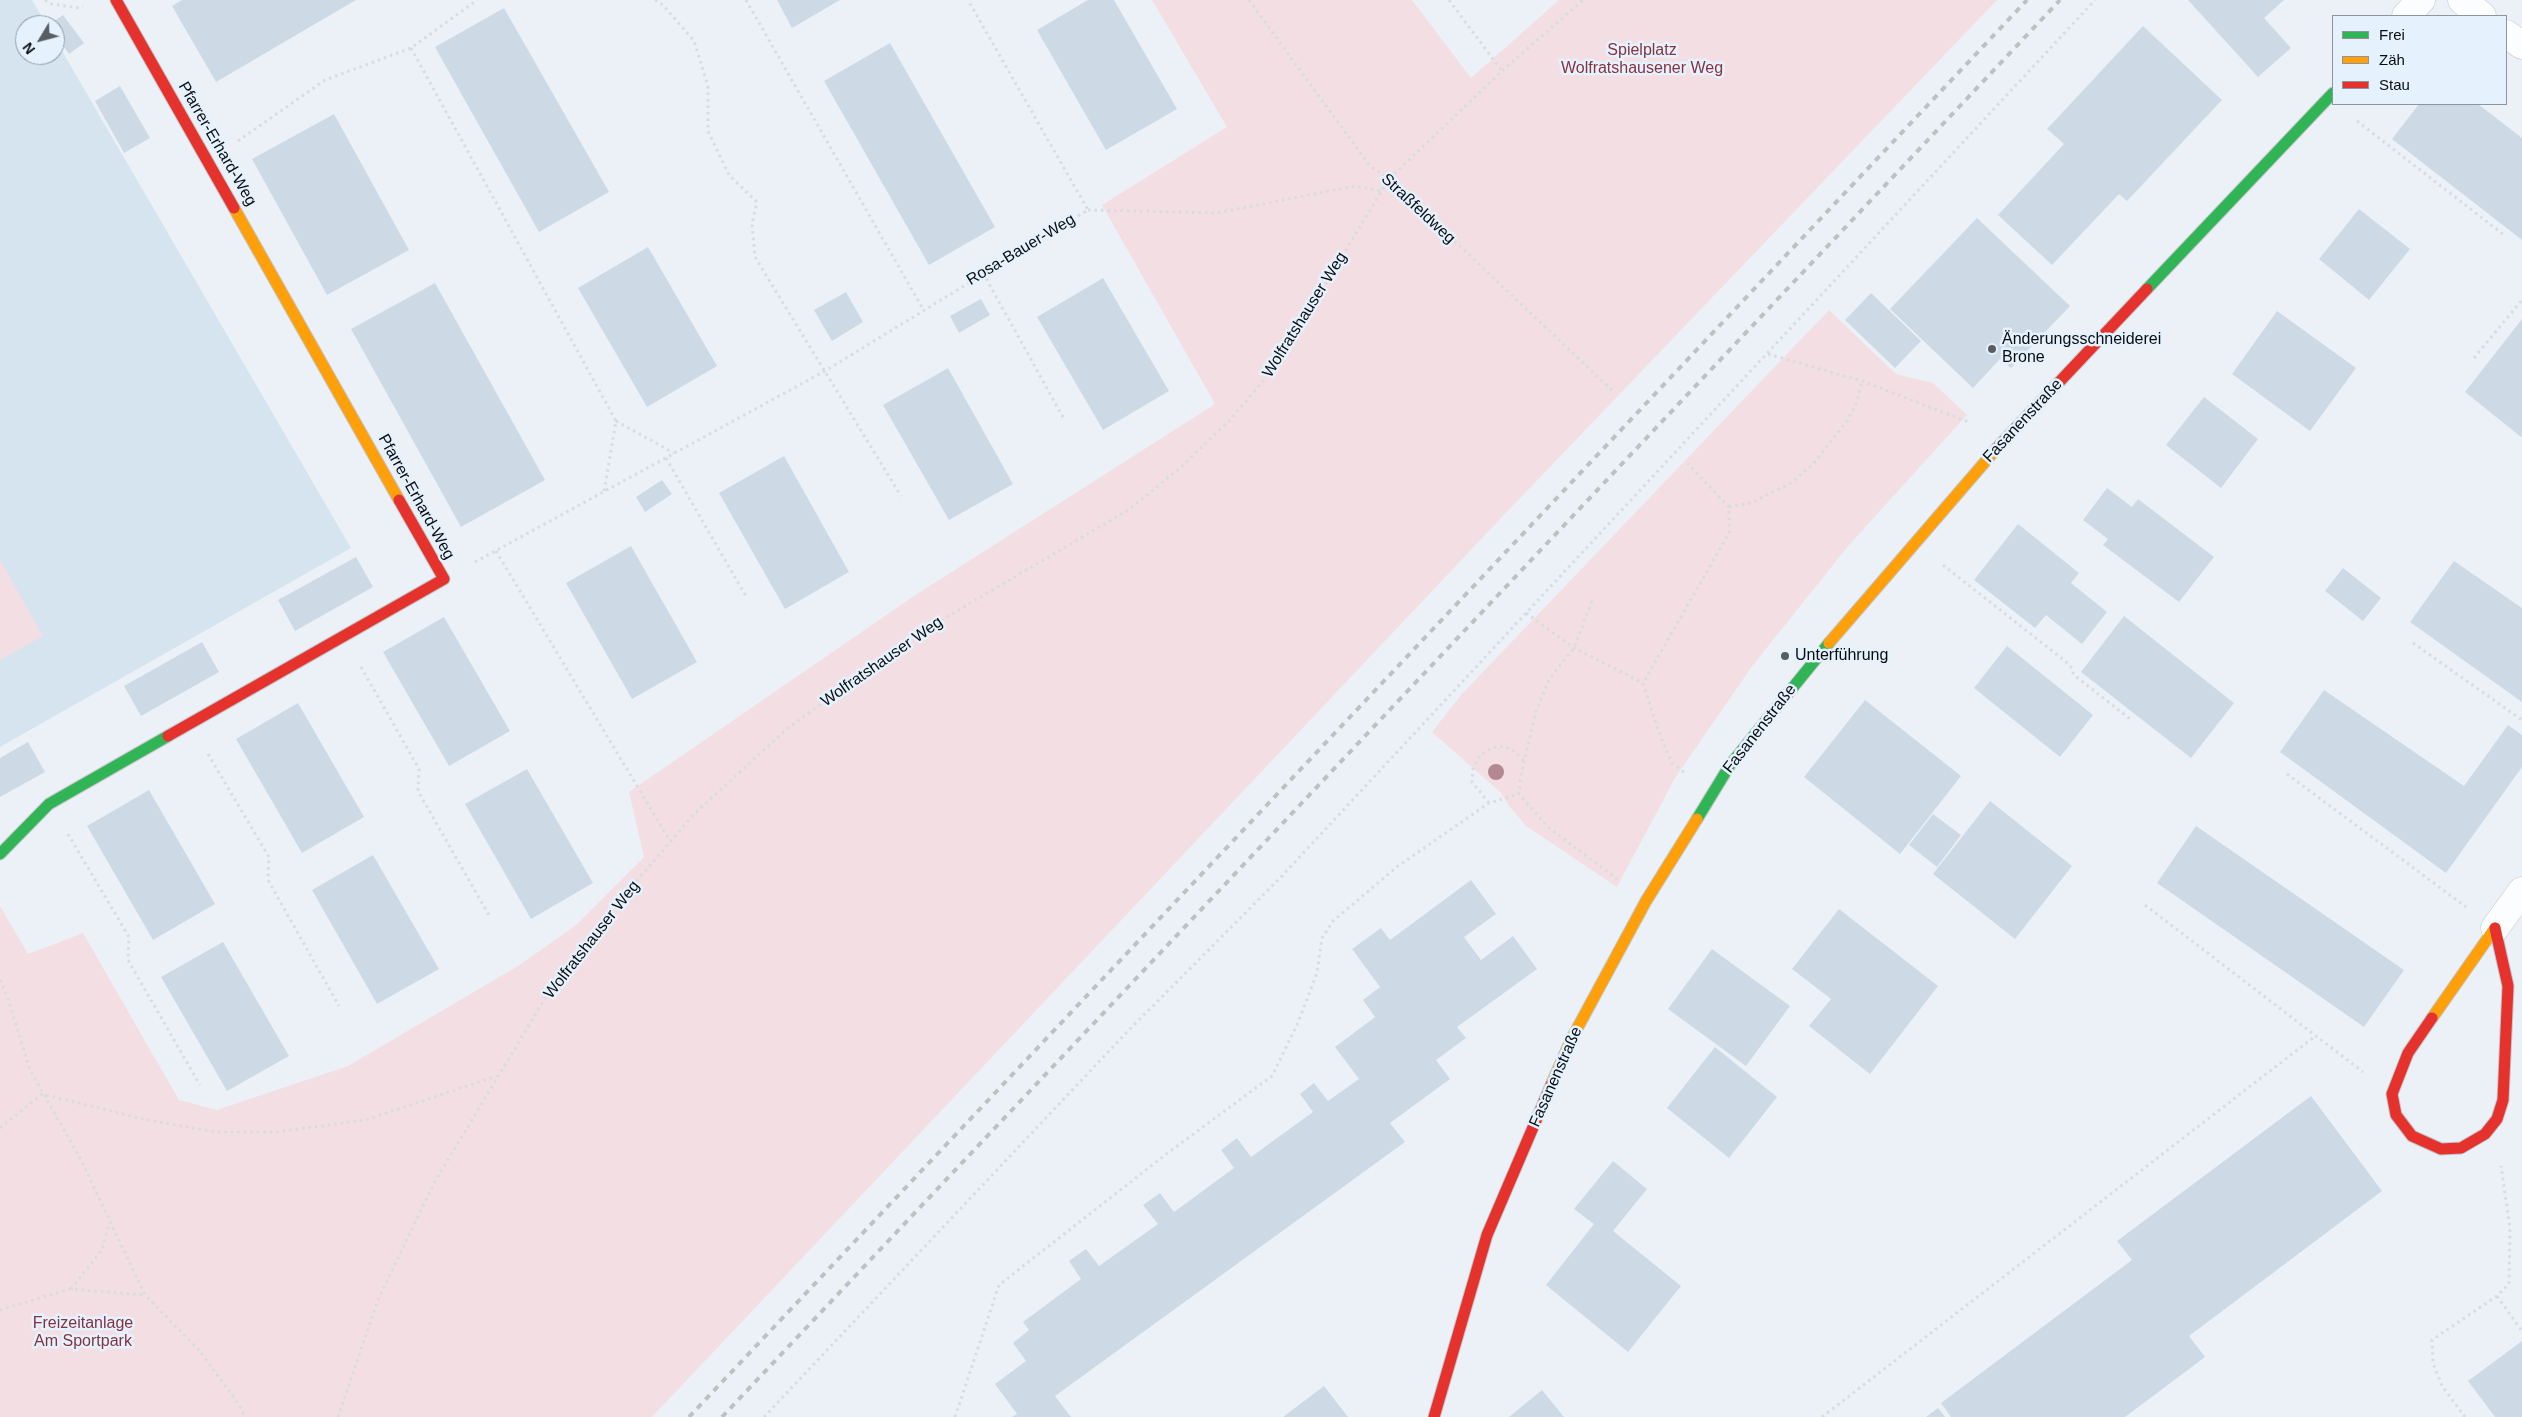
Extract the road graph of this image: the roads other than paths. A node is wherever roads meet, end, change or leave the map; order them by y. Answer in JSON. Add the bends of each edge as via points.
{"nodes":[{"id":1,"x":116,"y":0,"type":"edge"},
{"id":2,"x":2421,"y":0,"type":"edge"},
{"id":3,"x":2462,"y":0,"type":"edge"},
{"id":4,"x":2407,"y":15,"type":"edge"},
{"id":5,"x":2481,"y":15,"type":"edge"},
{"id":6,"x":2507,"y":35,"type":"edge"},
{"id":7,"x":2522,"y":45,"type":"edge"},
{"id":8,"x":2332,"y":94,"type":"edge"},
{"id":9,"x":0,"y":854,"type":"edge"},
{"id":10,"x":2522,"y":891,"type":"edge"},
{"id":11,"x":2495,"y":928,"type":"junction"},
{"id":12,"x":1434,"y":1417,"type":"edge"}],
"edges":[{"from":1,"to":9,"type":"street","name":"Pfarrer-Erhard-Weg","via":[[444,579],[50,804]]},
{"from":2,"to":4,"type":"street"},
{"from":3,"to":5,"type":"street"},
{"from":6,"to":7,"type":"street"},
{"from":8,"to":12,"type":"street","name":"Fasanenstraße","via":[[1998,446],[1787,693],[1730,765],[1646,901],[1572,1038],[1486,1235]]},
{"from":10,"to":11,"type":"street"},
{"from":11,"to":11,"type":"street","via":[[2508,986],[2503,1100],[2497,1118],[2485,1134],[2462,1148],[2441,1149],[2412,1136],[2396,1115],[2392,1094],[2408,1052]]}]}
